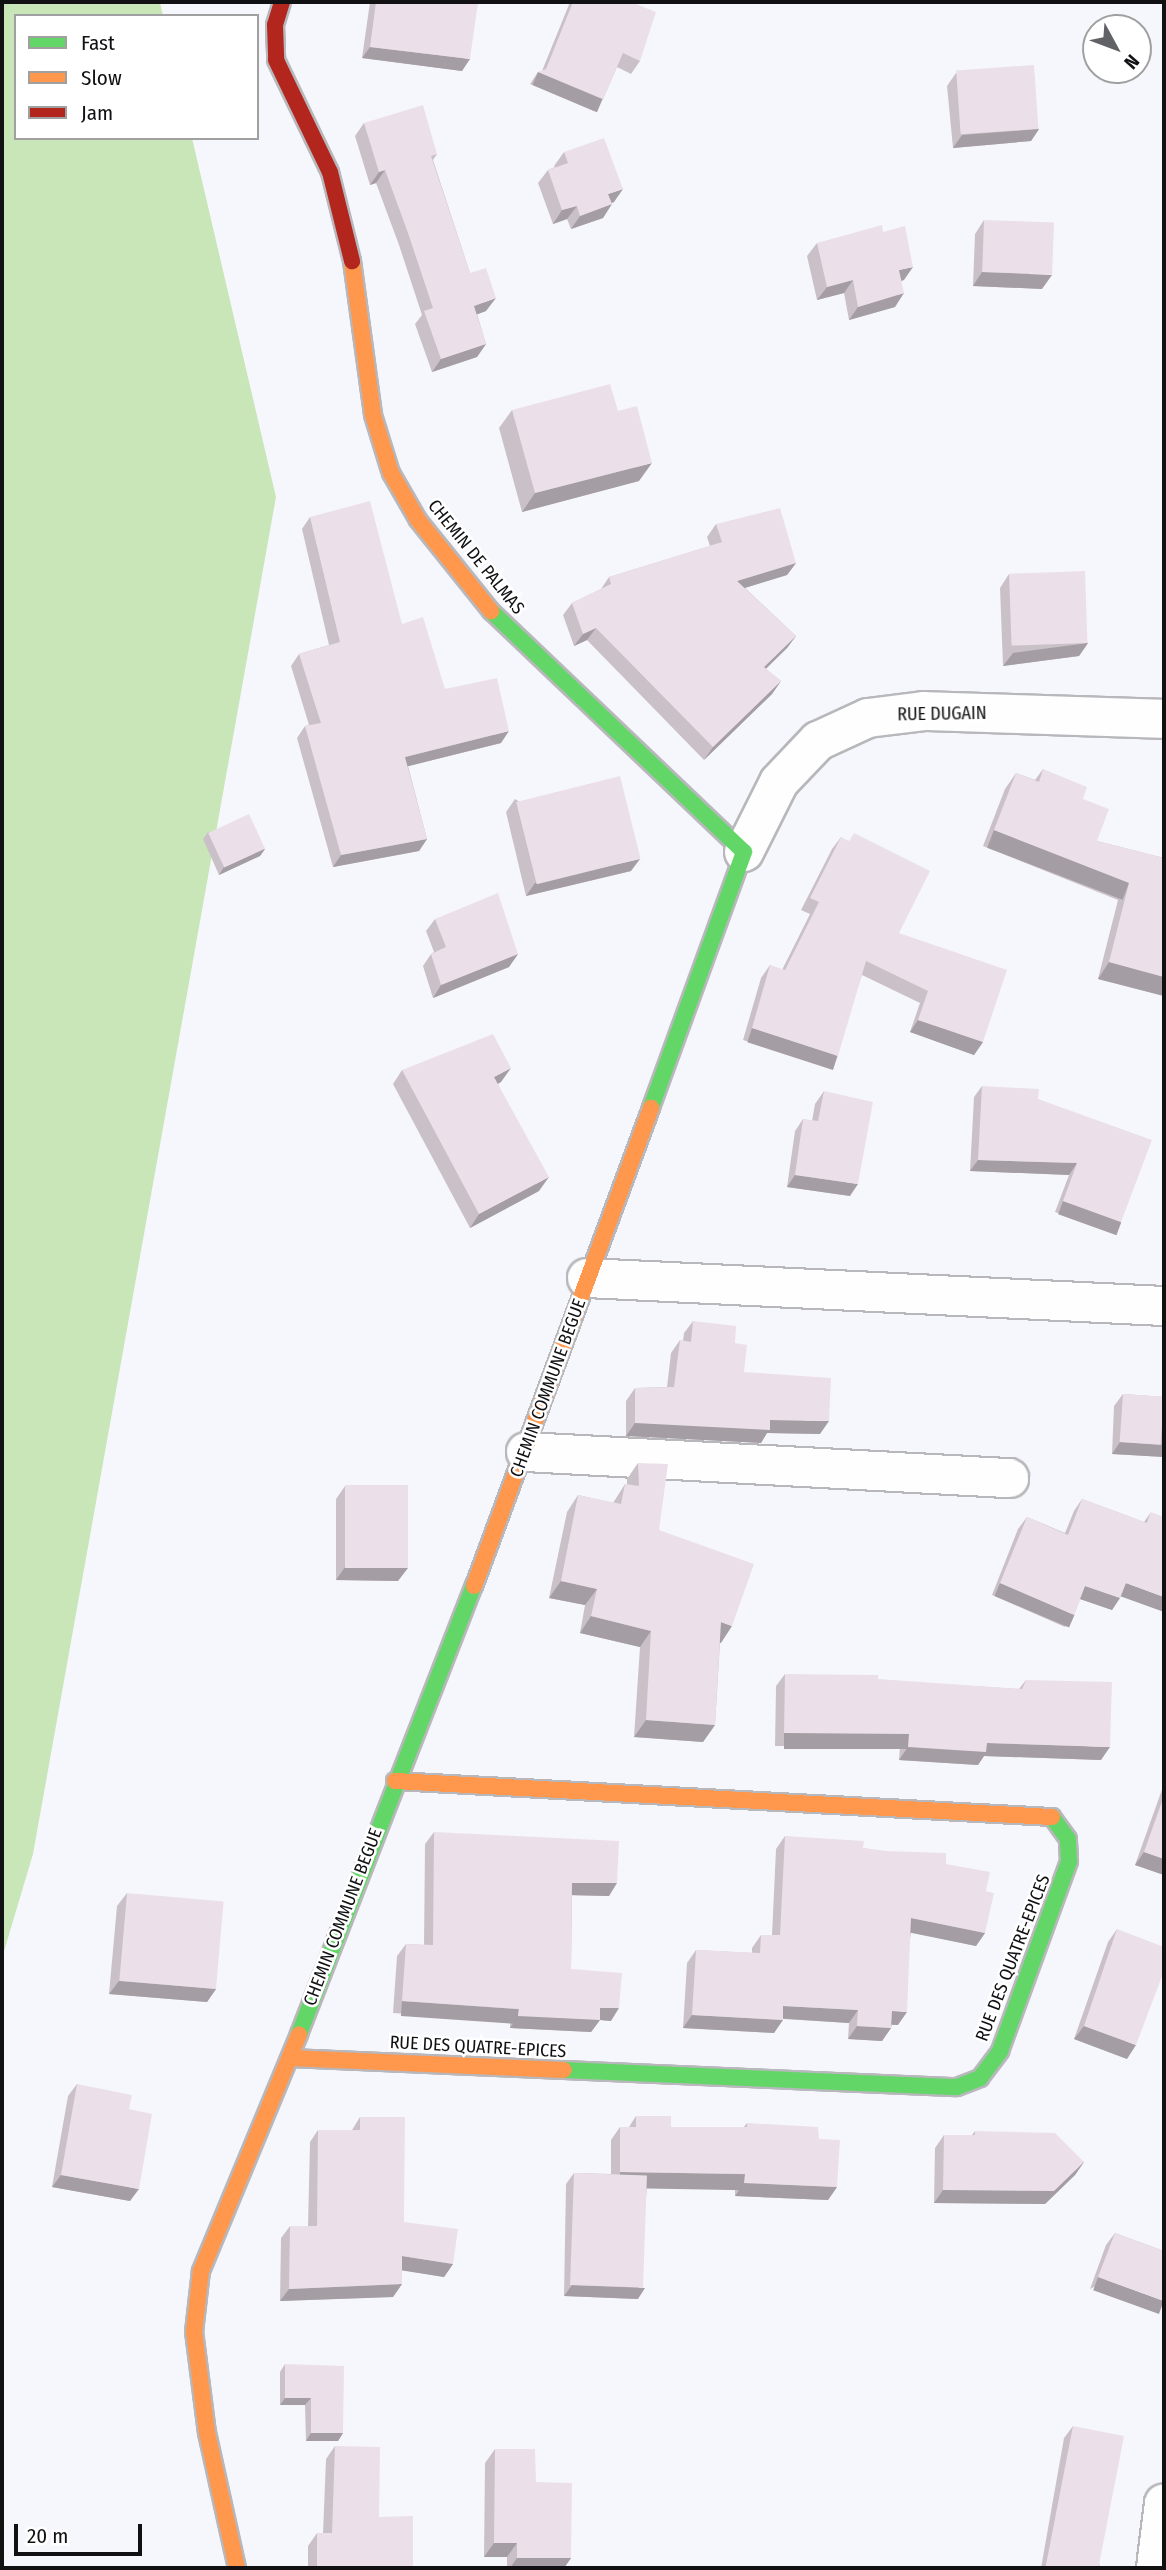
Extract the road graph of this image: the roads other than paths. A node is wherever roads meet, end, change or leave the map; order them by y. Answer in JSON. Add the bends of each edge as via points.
{"nodes":[{"id":1,"x":282,"y":2,"type":"edge"},
{"id":2,"x":1164,"y":719,"type":"edge"},
{"id":3,"x":744,"y":852,"type":"junction"},
{"id":4,"x":587,"y":1278,"type":"junction"},
{"id":5,"x":1164,"y":1306,"type":"edge"},
{"id":6,"x":526,"y":1452,"type":"junction"},
{"id":7,"x":1009,"y":1478,"type":"dead end"},
{"id":8,"x":395,"y":1781,"type":"junction"},
{"id":9,"x":290,"y":2058,"type":"junction"},
{"id":10,"x":1164,"y":2503,"type":"edge"},
{"id":11,"x":237,"y":2568,"type":"edge"},
{"id":12,"x":1156,"y":2568,"type":"edge"}],
"edges":[{"from":1,"to":3,"type":"street","name":"CHEMIN DE PALMAS","via":[[275,25],[276,60],[330,172],[358,284],[373,415],[391,472],[418,520],[497,618]]},
{"from":2,"to":3,"type":"street","name":"RUE DUGAIN","via":[[924,711],[868,718],[818,741],[779,782]]},
{"from":3,"to":4,"type":"street","name":"CHEMIN COMMUNE BEGUE"},
{"from":4,"to":5,"type":"street","name":"CHEMIN COMMUNE BEGUE"},
{"from":4,"to":6,"type":"street","name":"CHEMIN COMMUNE BEGUE"},
{"from":6,"to":7,"type":"street"},
{"from":6,"to":8,"type":"street","name":"CHEMIN COMMUNE BEGUE"},
{"from":8,"to":9,"type":"street","name":"CHEMIN COMMUNE BEGUE"},
{"from":8,"to":9,"type":"street","name":"RUE DES QUATRE-EPICES","via":[[1052,1817],[1068,1839],[1069,1861],[1000,2051],[980,2078],[957,2087]]},
{"from":9,"to":11,"type":"street","name":"CHEMIN COMMUNE BEGUE","via":[[201,2271],[195,2320],[207,2433]]},
{"from":10,"to":12,"type":"street"}]}
